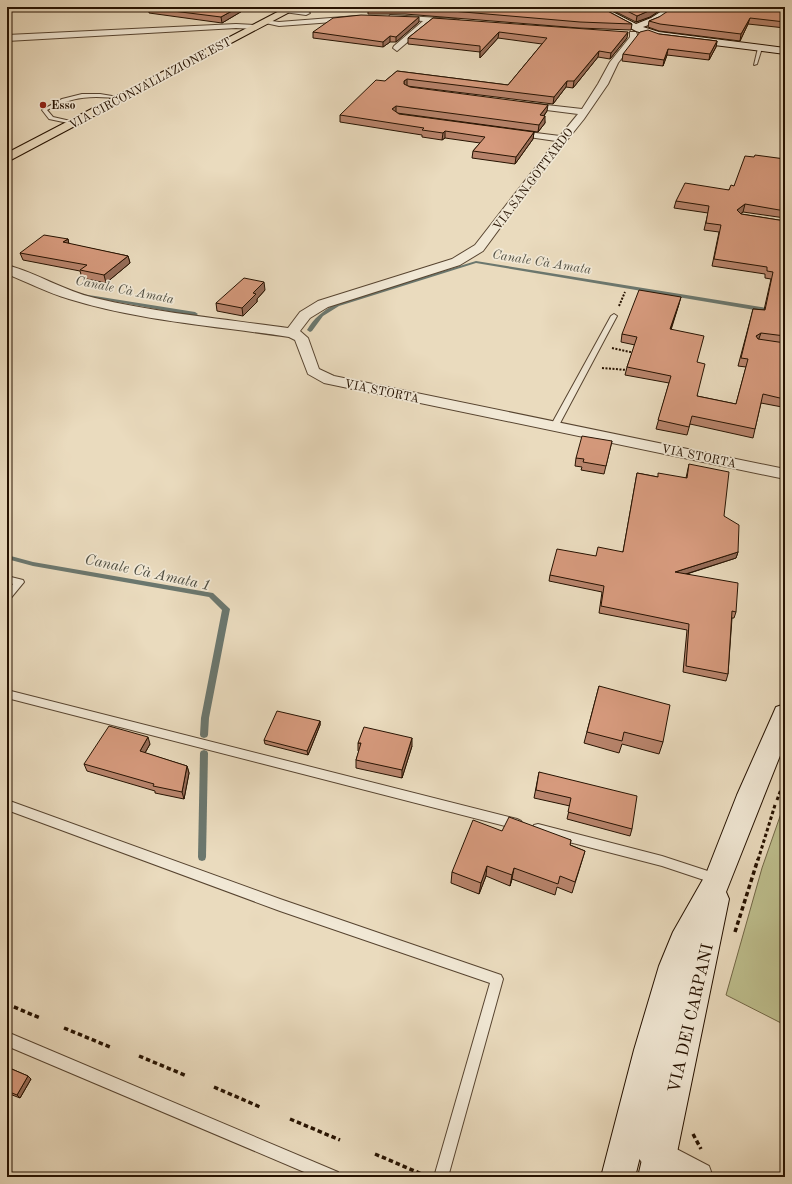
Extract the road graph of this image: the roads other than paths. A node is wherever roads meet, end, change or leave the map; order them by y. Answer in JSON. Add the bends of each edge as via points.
{"nodes":[{"id":1,"x":262,"y":7,"type":"edge"},
{"id":2,"x":596,"y":7,"type":"edge"},
{"id":3,"x":674,"y":7,"type":"edge"},
{"id":4,"x":290,"y":9,"type":"edge"},
{"id":5,"x":368,"y":17,"type":"edge"},
{"id":6,"x":382,"y":17,"type":"edge"},
{"id":7,"x":347,"y":18,"type":"junction"},
{"id":8,"x":430,"y":19,"type":"junction"},
{"id":9,"x":464,"y":22,"type":"edge"},
{"id":10,"x":260,"y":25,"type":"junction"},
{"id":11,"x":631,"y":32,"type":"junction"},
{"id":12,"x":7,"y":38,"type":"edge"},
{"id":13,"x":397,"y":48,"type":"edge"},
{"id":14,"x":760,"y":48,"type":"junction"},
{"id":15,"x":785,"y":51,"type":"edge"},
{"id":16,"x":755,"y":64,"type":"dead end"},
{"id":17,"x":122,"y":98,"type":"junction"},
{"id":18,"x":512,"y":103,"type":"edge"},
{"id":19,"x":583,"y":112,"type":"junction"},
{"id":20,"x":73,"y":123,"type":"junction"},
{"id":21,"x":500,"y":130,"type":"edge"},
{"id":22,"x":562,"y":139,"type":"junction"},
{"id":23,"x":7,"y":158,"type":"edge"},
{"id":24,"x":7,"y":269,"type":"edge"},
{"id":25,"x":614,"y":316,"type":"dead end"},
{"id":26,"x":292,"y":332,"type":"junction"},
{"id":27,"x":554,"y":427,"type":"junction"},
{"id":28,"x":785,"y":474,"type":"edge"},
{"id":29,"x":7,"y":579,"type":"edge"},
{"id":30,"x":7,"y":597,"type":"edge"},
{"id":31,"x":7,"y":694,"type":"edge"},
{"id":32,"x":785,"y":714,"type":"edge"},
{"id":33,"x":7,"y":805,"type":"edge"},
{"id":34,"x":718,"y":880,"type":"junction"},
{"id":35,"x":666,"y":992,"type":"junction"},
{"id":36,"x":7,"y":1039,"type":"edge"},
{"id":37,"x":700,"y":1165,"type":"edge"},
{"id":38,"x":657,"y":1167,"type":"edge"},
{"id":39,"x":620,"y":1169,"type":"edge"},
{"id":40,"x":333,"y":1177,"type":"edge"},
{"id":41,"x":441,"y":1177,"type":"edge"}],
"edges":[{"from":1,"to":4,"type":"street"},
{"from":2,"to":11,"type":"street"},
{"from":3,"to":11,"type":"street"},
{"from":4,"to":7,"type":"street"},
{"from":4,"to":10,"type":"main road","name":"VIA CIRCONVALLAZIONE EST"},
{"from":5,"to":7,"type":"street"},
{"from":6,"to":8,"type":"street"},
{"from":7,"to":10,"type":"street"},
{"from":8,"to":9,"type":"street"},
{"from":8,"to":13,"type":"street"},
{"from":10,"to":12,"type":"street"},
{"from":10,"to":17,"type":"main road","name":"VIA CIRCONVALLAZIONE EST"},
{"from":11,"to":14,"type":"street","via":[[649,32]]},
{"from":11,"to":19,"type":"street","name":"VIA SAN GOTTARDO","via":[[634,37],[614,62],[603,84]]},
{"from":14,"to":15,"type":"street"},
{"from":14,"to":16,"type":"lane"},
{"from":17,"to":20,"type":"main road","name":"VIA CIRCONVALLAZIONE EST"},
{"from":17,"to":20,"type":"lane","via":[[102,95],[75,96],[44,110],[52,118]]},
{"from":18,"to":19,"type":"street"},
{"from":19,"to":22,"type":"street","name":"VIA SAN GOTTARDO"},
{"from":20,"to":23,"type":"main road","name":"VIA CIRCONVALLAZIONE EST"},
{"from":21,"to":22,"type":"street"},
{"from":22,"to":26,"type":"street","name":"VIA SAN GOTTARDO","via":[[487,240],[472,254],[442,267],[323,304],[306,315]]},
{"from":24,"to":26,"type":"street","via":[[92,302],[143,312]]},
{"from":25,"to":27,"type":"lane"},
{"from":26,"to":27,"type":"street","name":"VIA STORTA","via":[[300,337],[313,370],[325,378]]},
{"from":27,"to":28,"type":"street","name":"VIA STORTA"},
{"from":29,"to":30,"type":"lane","via":[[20,582]]},
{"from":31,"to":34,"type":"lane","via":[[662,860]]},
{"from":32,"to":34,"type":"street","name":"VIA DEI CARPANI","via":[[750,795]]},
{"from":33,"to":41,"type":"lane","via":[[280,905],[497,979]]},
{"from":34,"to":35,"type":"street","name":"VIA DEI CARPANI","via":[[682,947]]},
{"from":34,"to":38,"type":"street","name":"VIA DEI CARPANI","via":[[703,961]]},
{"from":35,"to":38,"type":"street","name":"VIA DEI CARPANI","via":[[672,1027],[646,1141]]},
{"from":35,"to":39,"type":"street","name":"VIA DEI CARPANI"},
{"from":36,"to":40,"type":"lane"},
{"from":37,"to":38,"type":"street"},
{"from":38,"to":39,"type":"street","name":"VIA DEI CARPANI","via":[[632,1148],[628,1150]]}]}
